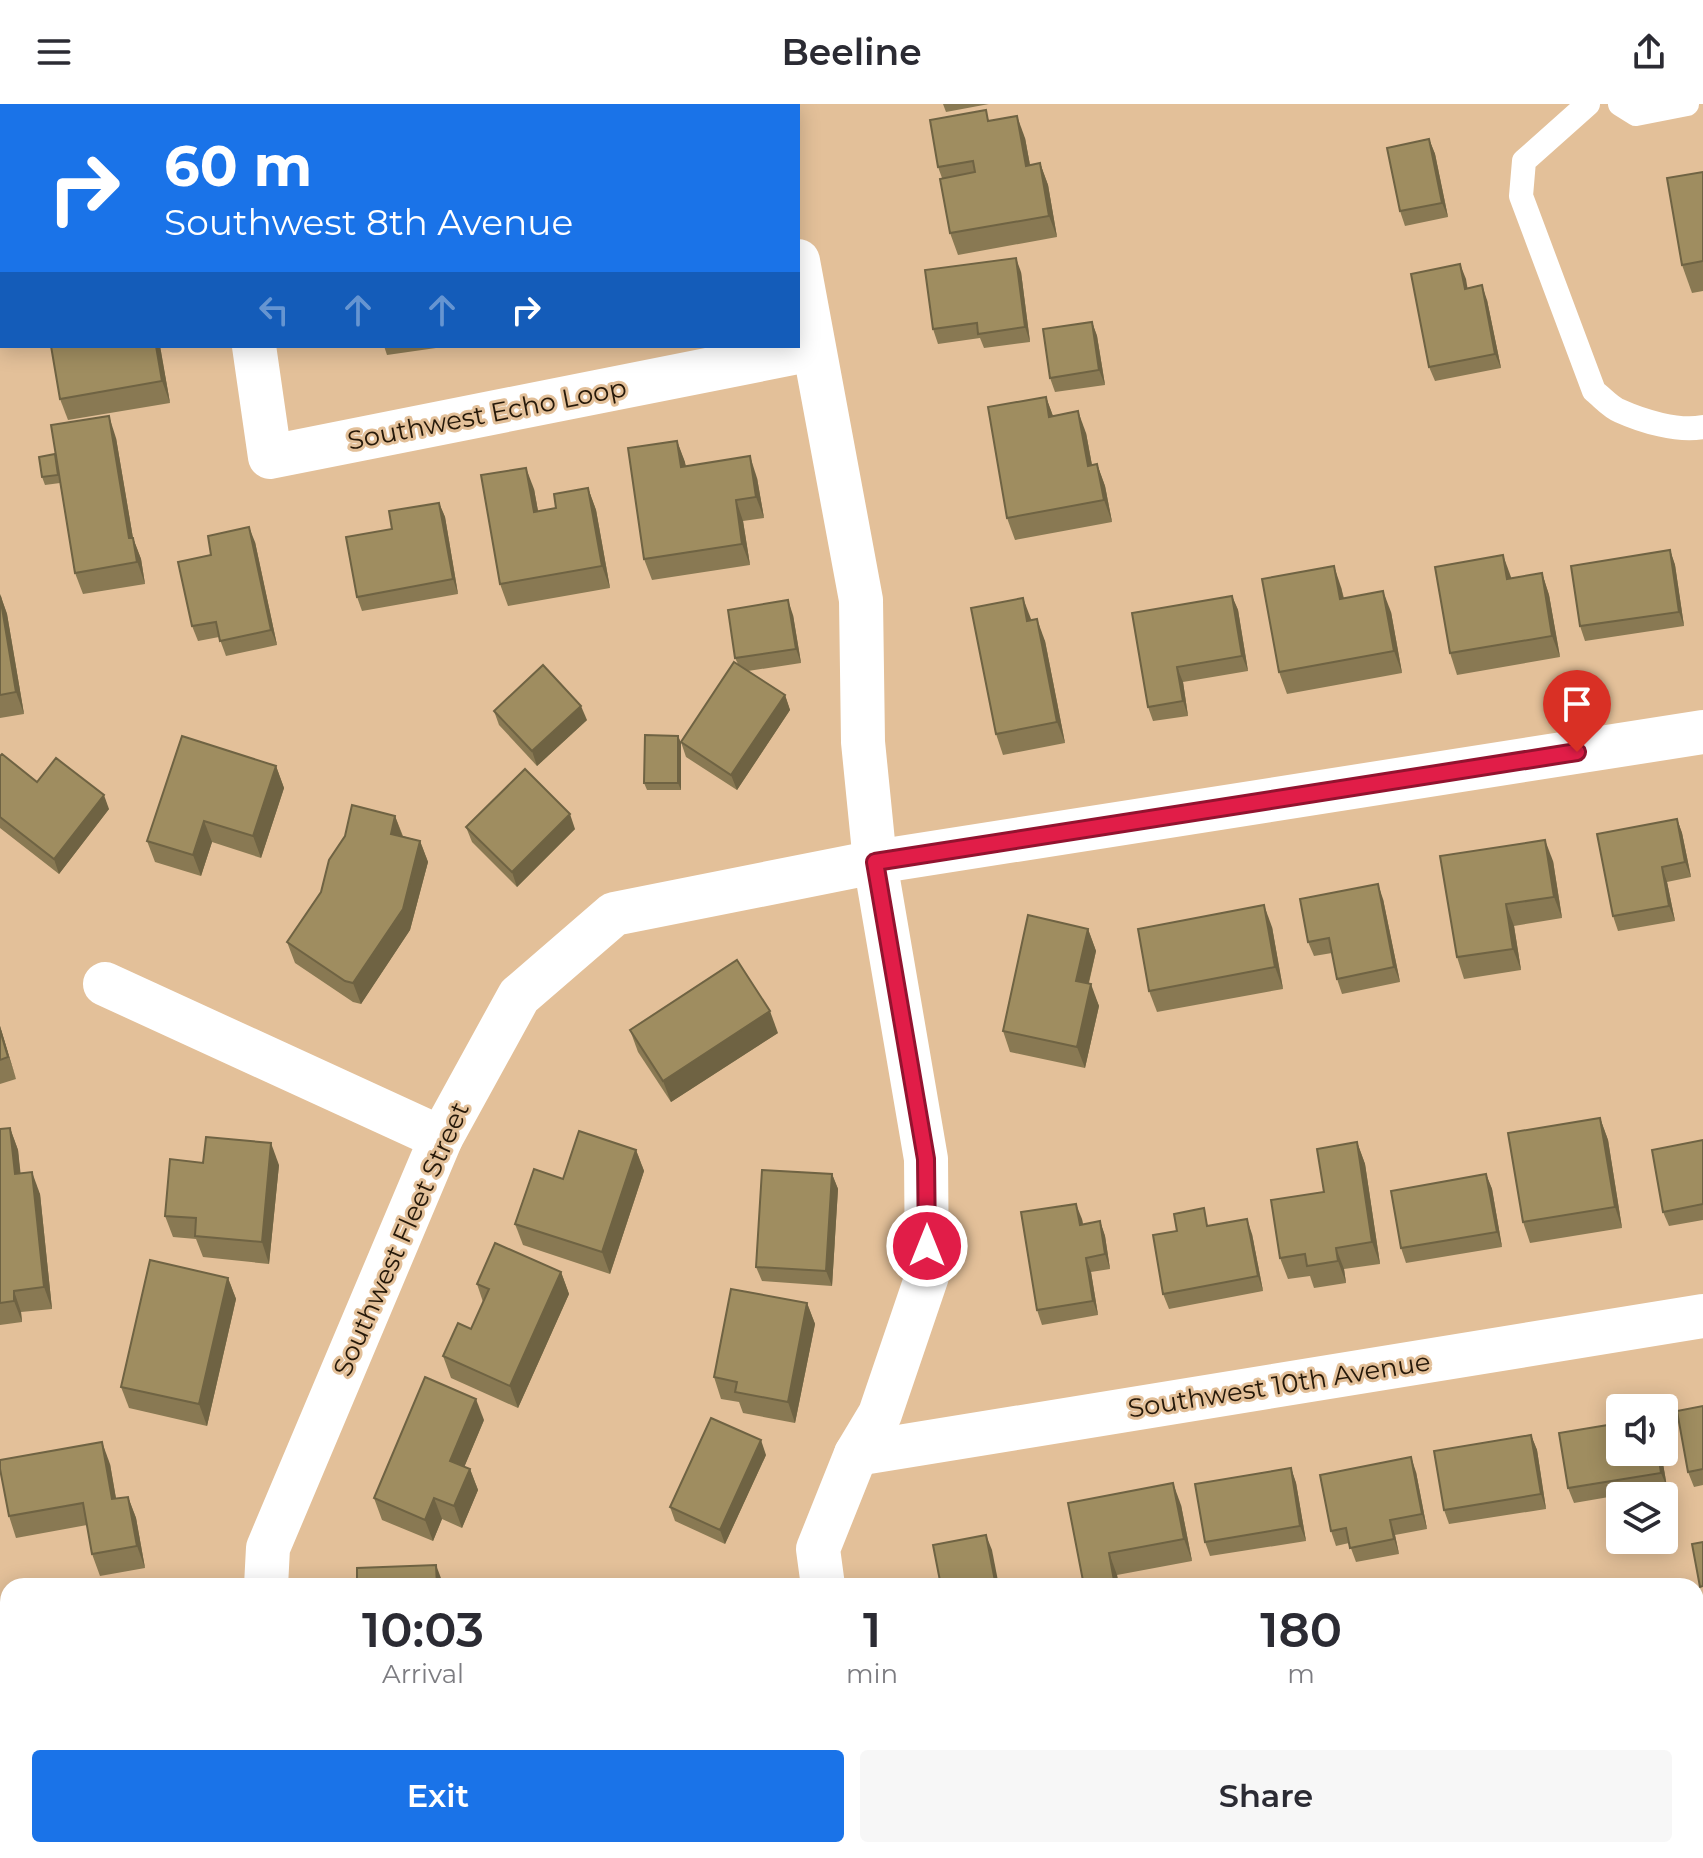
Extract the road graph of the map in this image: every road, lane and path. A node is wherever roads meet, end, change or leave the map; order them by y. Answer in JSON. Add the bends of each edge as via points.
{"nodes":[{"id":1,"x":1588,"y":104,"type":"edge"},
{"id":2,"x":1620,"y":104,"type":"edge"},
{"id":3,"x":1687,"y":104,"type":"edge"},
{"id":4,"x":800,"y":273,"type":"edge"},
{"id":5,"x":254,"y":348,"type":"edge"},
{"id":6,"x":813,"y":349,"type":"junction"},
{"id":7,"x":1703,"y":427,"type":"edge"},
{"id":8,"x":1703,"y":732,"type":"edge"},
{"id":9,"x":875,"y":862,"type":"junction"},
{"id":10,"x":105,"y":984,"type":"dead end"},
{"id":11,"x":441,"y":1138,"type":"junction"},
{"id":12,"x":1703,"y":1316,"type":"edge"},
{"id":13,"x":856,"y":1454,"type":"junction"},
{"id":14,"x":266,"y":1578,"type":"edge"},
{"id":15,"x":822,"y":1578,"type":"edge"}],
"edges":[{"from":1,"to":7,"type":"lane","via":[[1524,161],[1521,196],[1594,391],[1617,410],[1652,422]]},
{"from":2,"to":3,"type":"lane","via":[[1636,114]]},
{"from":4,"to":6,"type":"street"},
{"from":5,"to":6,"type":"street","name":"Southwest Echo Loop","via":[[270,457]]},
{"from":6,"to":9,"type":"street","via":[[861,600],[863,742]]},
{"from":8,"to":9,"type":"street","name":"Southwest Fleet Street"},
{"from":9,"to":11,"type":"street","name":"Southwest Fleet Street","via":[[614,914],[519,996]]},
{"from":9,"to":13,"type":"street","via":[[926,1159],[927,1276],[880,1414]]},
{"from":10,"to":11,"type":"street"},
{"from":11,"to":14,"type":"street","name":"Southwest Fleet Street","via":[[268,1548]]},
{"from":12,"to":13,"type":"street","name":"Southwest 10th Avenue"},
{"from":13,"to":15,"type":"street","via":[[818,1549]]}]}
